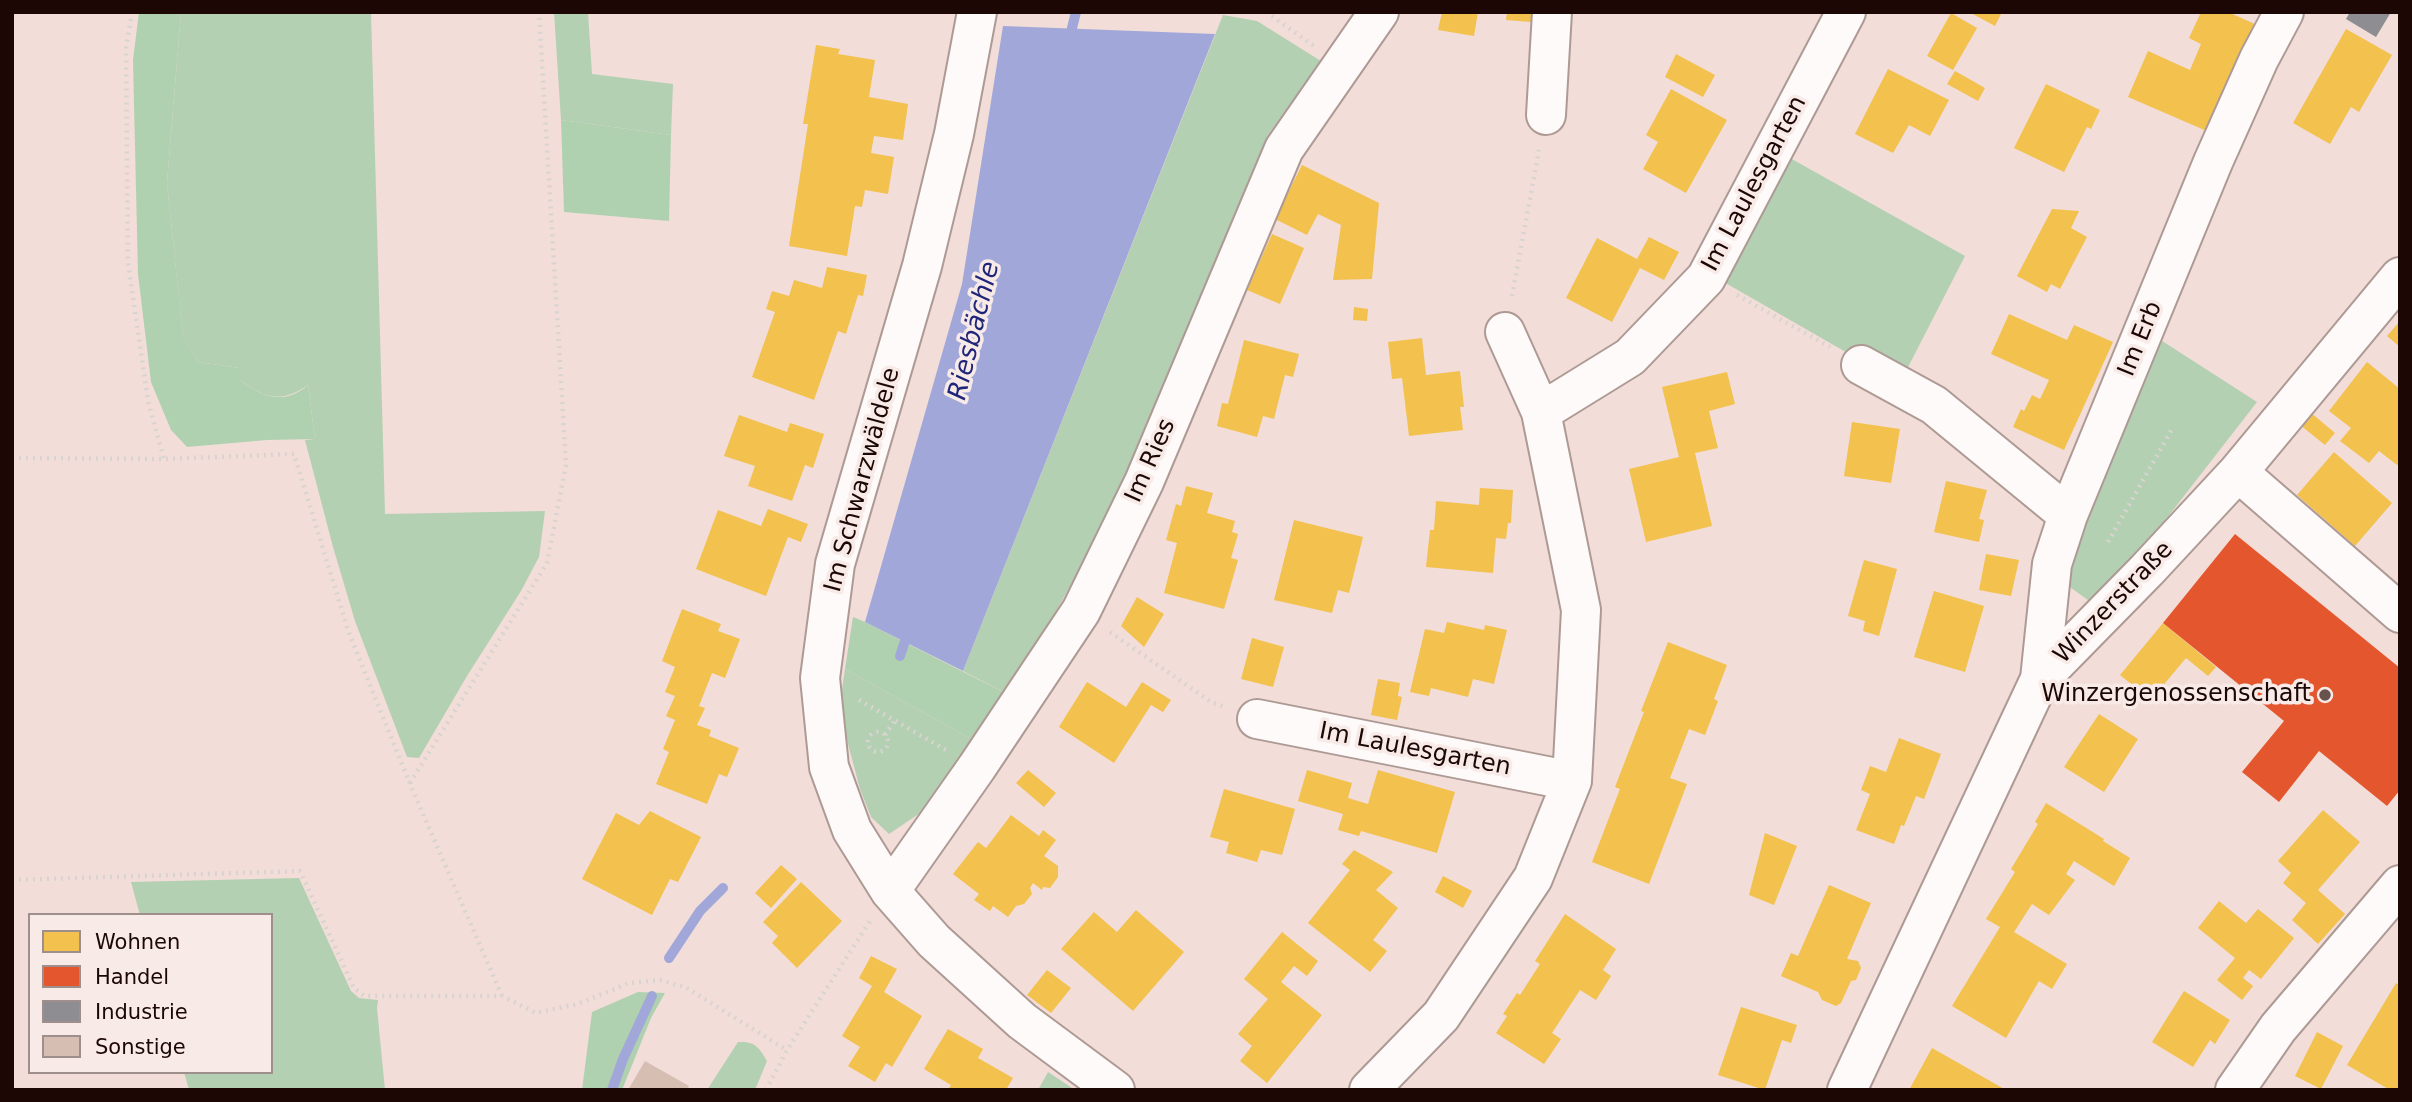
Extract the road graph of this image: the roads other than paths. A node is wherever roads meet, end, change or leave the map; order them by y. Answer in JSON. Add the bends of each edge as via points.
{"nodes":[{"id":1,"x":977,"y":12,"type":"edge"},
{"id":2,"x":1378,"y":12,"type":"edge"},
{"id":3,"x":1552,"y":12,"type":"edge"},
{"id":4,"x":1846,"y":12,"type":"edge"},
{"id":5,"x":2284,"y":12,"type":"edge"},
{"id":6,"x":1546,"y":115,"type":"road end"},
{"id":7,"x":2400,"y":277,"type":"edge"},
{"id":8,"x":1505,"y":332,"type":"road end"},
{"id":9,"x":1861,"y":365,"type":"road end"},
{"id":10,"x":1541,"y":412,"type":"junction"},
{"id":11,"x":2238,"y":472,"type":"junction"},
{"id":12,"x":2068,"y":515,"type":"junction"},
{"id":13,"x":2400,"y":613,"type":"edge"},
{"id":14,"x":2040,"y":679,"type":"junction"},
{"id":15,"x":1257,"y":719,"type":"road end"},
{"id":16,"x":1572,"y":781,"type":"junction"},
{"id":17,"x":2400,"y":885,"type":"edge"},
{"id":18,"x":890,"y":891,"type":"junction"},
{"id":19,"x":1115,"y":1090,"type":"edge"},
{"id":20,"x":1368,"y":1090,"type":"edge"},
{"id":21,"x":1847,"y":1090,"type":"edge"},
{"id":22,"x":2235,"y":1090,"type":"edge"}],
"edges":[{"from":1,"to":18,"type":"street","name":"Im Schwarzwäldele","via":[[922,266],[835,564],[820,678],[829,767],[852,830]]},
{"from":2,"to":18,"type":"street","name":"Im Ries","via":[[1284,149],[1144,482],[1081,611]]},
{"from":3,"to":6,"type":"street"},
{"from":4,"to":10,"type":"street","name":"Im Laulesgarten","via":[[1706,278],[1630,357]]},
{"from":5,"to":12,"type":"street","name":"Im Erb","via":[[2214,162]]},
{"from":7,"to":11,"type":"street","name":"Winzerstraße"},
{"from":8,"to":10,"type":"street"},
{"from":9,"to":12,"type":"street","via":[[1934,405]]},
{"from":10,"to":16,"type":"street","via":[[1581,610]]},
{"from":11,"to":13,"type":"street"},
{"from":11,"to":14,"type":"street","name":"Winzerstraße"},
{"from":12,"to":14,"type":"street","name":"Im Erb","via":[[2052,564]]},
{"from":14,"to":21,"type":"street","name":"Winzerstraße"},
{"from":15,"to":16,"type":"street","name":"Im Laulesgarten"},
{"from":16,"to":20,"type":"street","via":[[1533,878],[1441,1016]]},
{"from":17,"to":22,"type":"street","via":[[2277,1028]]},
{"from":18,"to":19,"type":"street","name":"Im Schwarzwäldele","via":[[934,941],[1021,1021]]}]}
